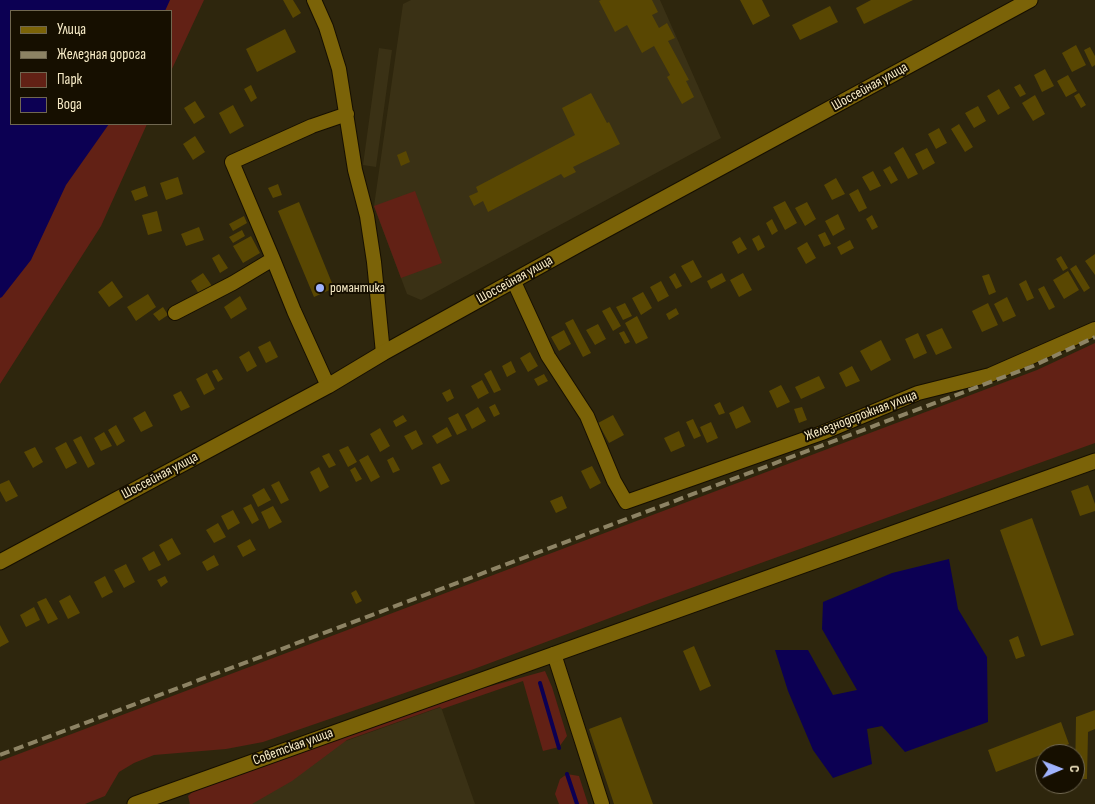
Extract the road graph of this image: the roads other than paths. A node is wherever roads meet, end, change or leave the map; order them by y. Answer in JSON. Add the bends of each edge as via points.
{"nodes":[{"id":1,"x":314,"y":0,"type":"edge"},
{"id":2,"x":1030,"y":0,"type":"edge"},
{"id":3,"x":347,"y":114,"type":"junction"},
{"id":4,"x":273,"y":259,"type":"junction"},
{"id":5,"x":514,"y":282,"type":"junction"},
{"id":6,"x":175,"y":313,"type":"dead end"},
{"id":7,"x":1095,"y":329,"type":"edge"},
{"id":8,"x":383,"y":353,"type":"junction"},
{"id":9,"x":328,"y":386,"type":"junction"},
{"id":10,"x":1095,"y":461,"type":"edge"},
{"id":11,"x":0,"y":562,"type":"edge"},
{"id":12,"x":554,"y":654,"type":"junction"},
{"id":13,"x":135,"y":804,"type":"edge"},
{"id":14,"x":602,"y":804,"type":"edge"}],
"edges":[{"from":1,"to":3,"type":"street","via":[[340,69]]},
{"from":2,"to":5,"type":"street","name":"Шоссейная улица"},
{"from":3,"to":4,"type":"street","via":[[232,162]]},
{"from":3,"to":8,"type":"street","via":[[373,253]]},
{"from":4,"to":6,"type":"street"},
{"from":4,"to":9,"type":"street"},
{"from":5,"to":7,"type":"street","name":"Железнодорожная улица","via":[[548,356],[587,416],[626,502],[822,433],[918,393],[990,375]]},
{"from":5,"to":8,"type":"street","name":"Шоссейная улица"},
{"from":8,"to":9,"type":"street","name":"Шоссейная улица"},
{"from":9,"to":11,"type":"street","name":"Шоссейная улица"},
{"from":10,"to":12,"type":"street","name":"Советская улица"},
{"from":12,"to":13,"type":"street","name":"Советская улица"},
{"from":12,"to":14,"type":"street"}]}
